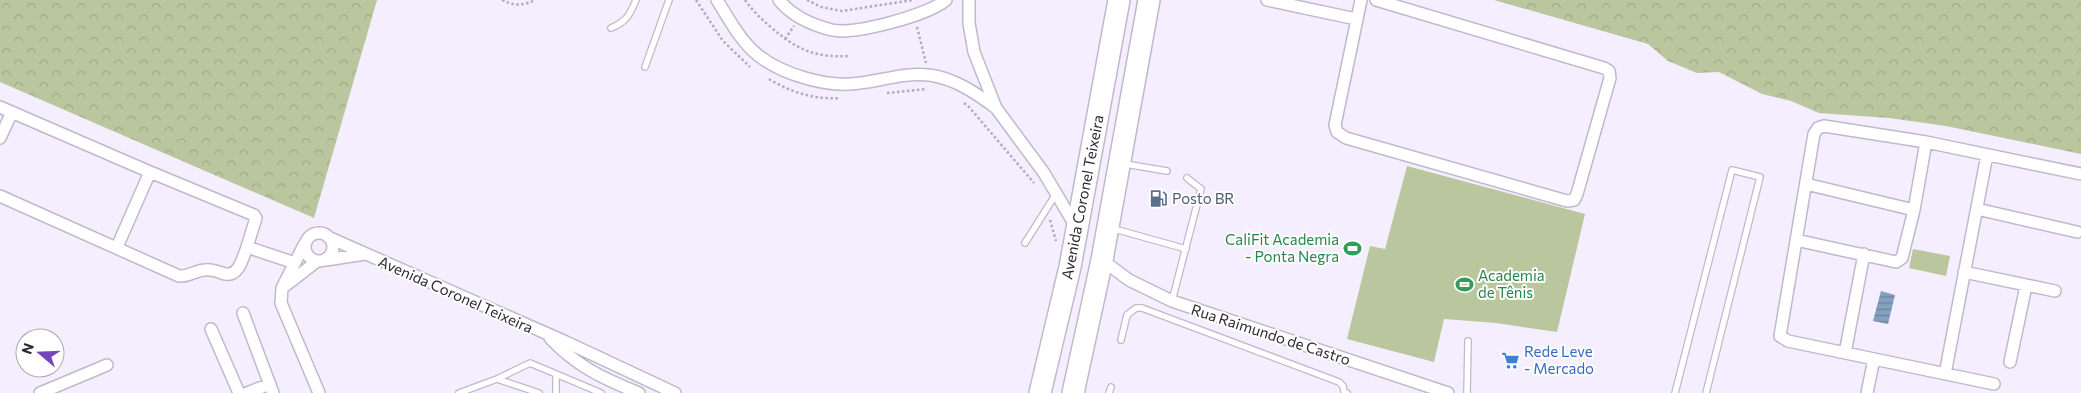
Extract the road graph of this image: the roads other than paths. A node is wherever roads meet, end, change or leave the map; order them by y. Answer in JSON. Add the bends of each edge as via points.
{"nodes":[{"id":1,"x":636,"y":0,"type":"edge"},
{"id":2,"x":669,"y":0,"type":"edge"},
{"id":3,"x":717,"y":0,"type":"edge"},
{"id":4,"x":779,"y":0,"type":"edge"},
{"id":5,"x":946,"y":0,"type":"edge"},
{"id":6,"x":969,"y":0,"type":"edge"},
{"id":7,"x":1119,"y":0,"type":"edge"},
{"id":8,"x":1149,"y":0,"type":"edge"},
{"id":9,"x":1267,"y":0,"type":"edge"},
{"id":10,"x":1362,"y":0,"type":"edge"},
{"id":11,"x":1376,"y":0,"type":"edge"},
{"id":12,"x":1356,"y":19,"type":"junction"},
{"id":13,"x":611,"y":28,"type":"dead end"},
{"id":14,"x":645,"y":67,"type":"dead end"},
{"id":15,"x":0,"y":107,"type":"edge"},
{"id":16,"x":996,"y":108,"type":"junction"},
{"id":17,"x":12,"y":112,"type":"junction"},
{"id":18,"x":0,"y":138,"type":"edge"},
{"id":19,"x":1926,"y":142,"type":"junction"},
{"id":20,"x":1987,"y":155,"type":"junction"},
{"id":21,"x":1119,"y":163,"type":"junction"},
{"id":22,"x":1167,"y":171,"type":"dead end"},
{"id":23,"x":150,"y":172,"type":"junction"},
{"id":24,"x":2081,"y":174,"type":"edge"},
{"id":25,"x":1187,"y":178,"type":"dead end"},
{"id":26,"x":1806,"y":184,"type":"junction"},
{"id":27,"x":1056,"y":194,"type":"junction"},
{"id":28,"x":0,"y":196,"type":"edge"},
{"id":29,"x":1977,"y":209,"type":"junction"},
{"id":30,"x":1914,"y":210,"type":"junction"},
{"id":31,"x":1108,"y":227,"type":"junction"},
{"id":32,"x":1077,"y":228,"type":"junction"},
{"id":33,"x":2077,"y":232,"type":"dead end"},
{"id":34,"x":330,"y":238,"type":"junction"},
{"id":35,"x":1796,"y":240,"type":"junction"},
{"id":36,"x":1025,"y":243,"type":"dead end"},
{"id":37,"x":304,"y":245,"type":"junction"},
{"id":38,"x":247,"y":246,"type":"junction"},
{"id":39,"x":117,"y":247,"type":"junction"},
{"id":40,"x":1186,"y":249,"type":"junction"},
{"id":41,"x":365,"y":254,"type":"junction"},
{"id":42,"x":1864,"y":254,"type":"junction"},
{"id":43,"x":1102,"y":260,"type":"junction"},
{"id":44,"x":321,"y":261,"type":"junction"},
{"id":45,"x":294,"y":263,"type":"junction"},
{"id":46,"x":1964,"y":272,"type":"junction"},
{"id":47,"x":2026,"y":286,"type":"junction"},
{"id":48,"x":282,"y":288,"type":"junction"},
{"id":49,"x":2055,"y":291,"type":"dead end"},
{"id":50,"x":1172,"y":301,"type":"junction"},
{"id":51,"x":243,"y":312,"type":"dead end"},
{"id":52,"x":211,"y":329,"type":"dead end"},
{"id":53,"x":547,"y":335,"type":"junction"},
{"id":54,"x":1121,"y":340,"type":"dead end"},
{"id":55,"x":1468,"y":341,"type":"dead end"},
{"id":56,"x":1846,"y":353,"type":"junction"},
{"id":57,"x":1874,"y":359,"type":"junction"},
{"id":58,"x":2010,"y":362,"type":"dead end"},
{"id":59,"x":107,"y":364,"type":"dead end"},
{"id":60,"x":556,"y":374,"type":"junction"},
{"id":61,"x":1944,"y":374,"type":"junction"},
{"id":62,"x":497,"y":379,"type":"junction"},
{"id":63,"x":1994,"y":384,"type":"dead end"},
{"id":64,"x":272,"y":388,"type":"edge"},
{"id":65,"x":40,"y":393,"type":"edge"},
{"id":66,"x":239,"y":393,"type":"edge"},
{"id":67,"x":247,"y":393,"type":"edge"},
{"id":68,"x":319,"y":393,"type":"edge"},
{"id":69,"x":458,"y":393,"type":"edge"},
{"id":70,"x":539,"y":393,"type":"edge"},
{"id":71,"x":556,"y":393,"type":"edge"},
{"id":72,"x":601,"y":393,"type":"edge"},
{"id":73,"x":639,"y":393,"type":"edge"},
{"id":74,"x":675,"y":393,"type":"edge"},
{"id":75,"x":1040,"y":393,"type":"edge"},
{"id":76,"x":1073,"y":393,"type":"edge"},
{"id":77,"x":1347,"y":393,"type":"edge"},
{"id":78,"x":1448,"y":393,"type":"edge"},
{"id":79,"x":1467,"y":393,"type":"edge"},
{"id":80,"x":1675,"y":393,"type":"edge"},
{"id":81,"x":1706,"y":393,"type":"edge"},
{"id":82,"x":1867,"y":393,"type":"edge"}],
"edges":[{"from":1,"to":13,"type":"lane","via":[[629,18]]},
{"from":2,"to":14,"type":"lane"},
{"from":3,"to":16,"type":"street","via":[[737,34],[760,58],[784,71],[818,82],[849,84],[900,75],[929,75],[960,84]]},
{"from":4,"to":5,"type":"street","via":[[788,11],[834,30],[914,16],[938,7]]},
{"from":6,"to":16,"type":"street","via":[[974,52]]},
{"from":7,"to":32,"type":"highway","name":"Avenida Coronel Teixeira"},
{"from":8,"to":21,"type":"highway","name":"Avenida Coronel Teixeira"},
{"from":9,"to":12,"type":"street"},
{"from":10,"to":12,"type":"street"},
{"from":11,"to":12,"type":"street","via":[[1609,72],[1610,78],[1574,200],[1567,201],[1346,138],[1337,132],[1335,125]]},
{"from":15,"to":17,"type":"street"},
{"from":16,"to":27,"type":"street"},
{"from":17,"to":18,"type":"street"},
{"from":17,"to":23,"type":"street"},
{"from":19,"to":20,"type":"street"},
{"from":19,"to":26,"type":"street","via":[[1824,126],[1818,128],[1814,134]]},
{"from":19,"to":30,"type":"street"},
{"from":20,"to":24,"type":"street"},
{"from":20,"to":29,"type":"street"},
{"from":21,"to":22,"type":"lane"},
{"from":21,"to":31,"type":"highway","name":"Avenida Coronel Teixeira"},
{"from":23,"to":38,"type":"street","via":[[254,215],[256,218]]},
{"from":23,"to":39,"type":"street"},
{"from":25,"to":40,"type":"lane","via":[[1201,189]]},
{"from":26,"to":30,"type":"street"},
{"from":26,"to":35,"type":"street"},
{"from":27,"to":32,"type":"street"},
{"from":27,"to":36,"type":"lane"},
{"from":28,"to":39,"type":"street"},
{"from":29,"to":33,"type":"street"},
{"from":29,"to":46,"type":"street"},
{"from":30,"to":42,"type":"street","via":[[1902,258],[1896,262]]},
{"from":31,"to":40,"type":"lane"},
{"from":31,"to":43,"type":"highway","name":"Avenida Coronel Teixeira"},
{"from":32,"to":75,"type":"highway","name":"Avenida Coronel Teixeira"},
{"from":34,"to":37,"type":"street","name":"Avenida Coronel Teixeira","via":[[315,233]]},
{"from":34,"to":41,"type":"street","name":"Avenida Coronel Teixeira"},
{"from":34,"to":44,"type":"street","via":[[333,247],[330,256]]},
{"from":35,"to":42,"type":"street"},
{"from":35,"to":56,"type":"street","via":[[1780,336],[1788,341]]},
{"from":37,"to":44,"type":"street","via":[[306,256]]},
{"from":37,"to":45,"type":"street"},
{"from":38,"to":39,"type":"street","via":[[234,272],[228,275],[205,270],[187,276],[179,276]]},
{"from":38,"to":45,"type":"street"},
{"from":40,"to":50,"type":"lane"},
{"from":41,"to":44,"type":"street","name":"Avenida Coronel Teixeira"},
{"from":41,"to":53,"type":"street","name":"Avenida Coronel Teixeira"},
{"from":42,"to":56,"type":"street"},
{"from":43,"to":50,"type":"street","name":"Rua Raimundo de Castro","via":[[1129,280]]},
{"from":43,"to":76,"type":"highway","name":"Avenida Coronel Teixeira"},
{"from":44,"to":48,"type":"street","name":"Avenida Coronel Teixeira"},
{"from":45,"to":48,"type":"street"},
{"from":46,"to":47,"type":"street"},
{"from":46,"to":61,"type":"street"},
{"from":47,"to":49,"type":"street"},
{"from":47,"to":58,"type":"street"},
{"from":48,"to":68,"type":"street","via":[[281,303]]},
{"from":50,"to":78,"type":"street","name":"Rua Raimundo de Castro"},
{"from":51,"to":64,"type":"street"},
{"from":52,"to":66,"type":"street"},
{"from":53,"to":73,"type":"street","via":[[563,352],[594,374]]},
{"from":53,"to":74,"type":"street","name":"Avenida Coronel Teixeira"},
{"from":54,"to":77,"type":"lane","via":[[1128,315],[1136,308],[1142,308],[1339,382]]},
{"from":55,"to":79,"type":"lane"},
{"from":56,"to":57,"type":"street"},
{"from":57,"to":61,"type":"street"},
{"from":57,"to":82,"type":"street"},
{"from":59,"to":65,"type":"street"},
{"from":60,"to":62,"type":"lane","via":[[530,363]]},
{"from":60,"to":71,"type":"lane"},
{"from":60,"to":72,"type":"lane"},
{"from":61,"to":63,"type":"street"},
{"from":62,"to":69,"type":"lane"},
{"from":62,"to":70,"type":"lane"},
{"from":64,"to":67,"type":"street"},
{"from":80,"to":81,"type":"lane","via":[[1732,170],[1760,177]]}]}
